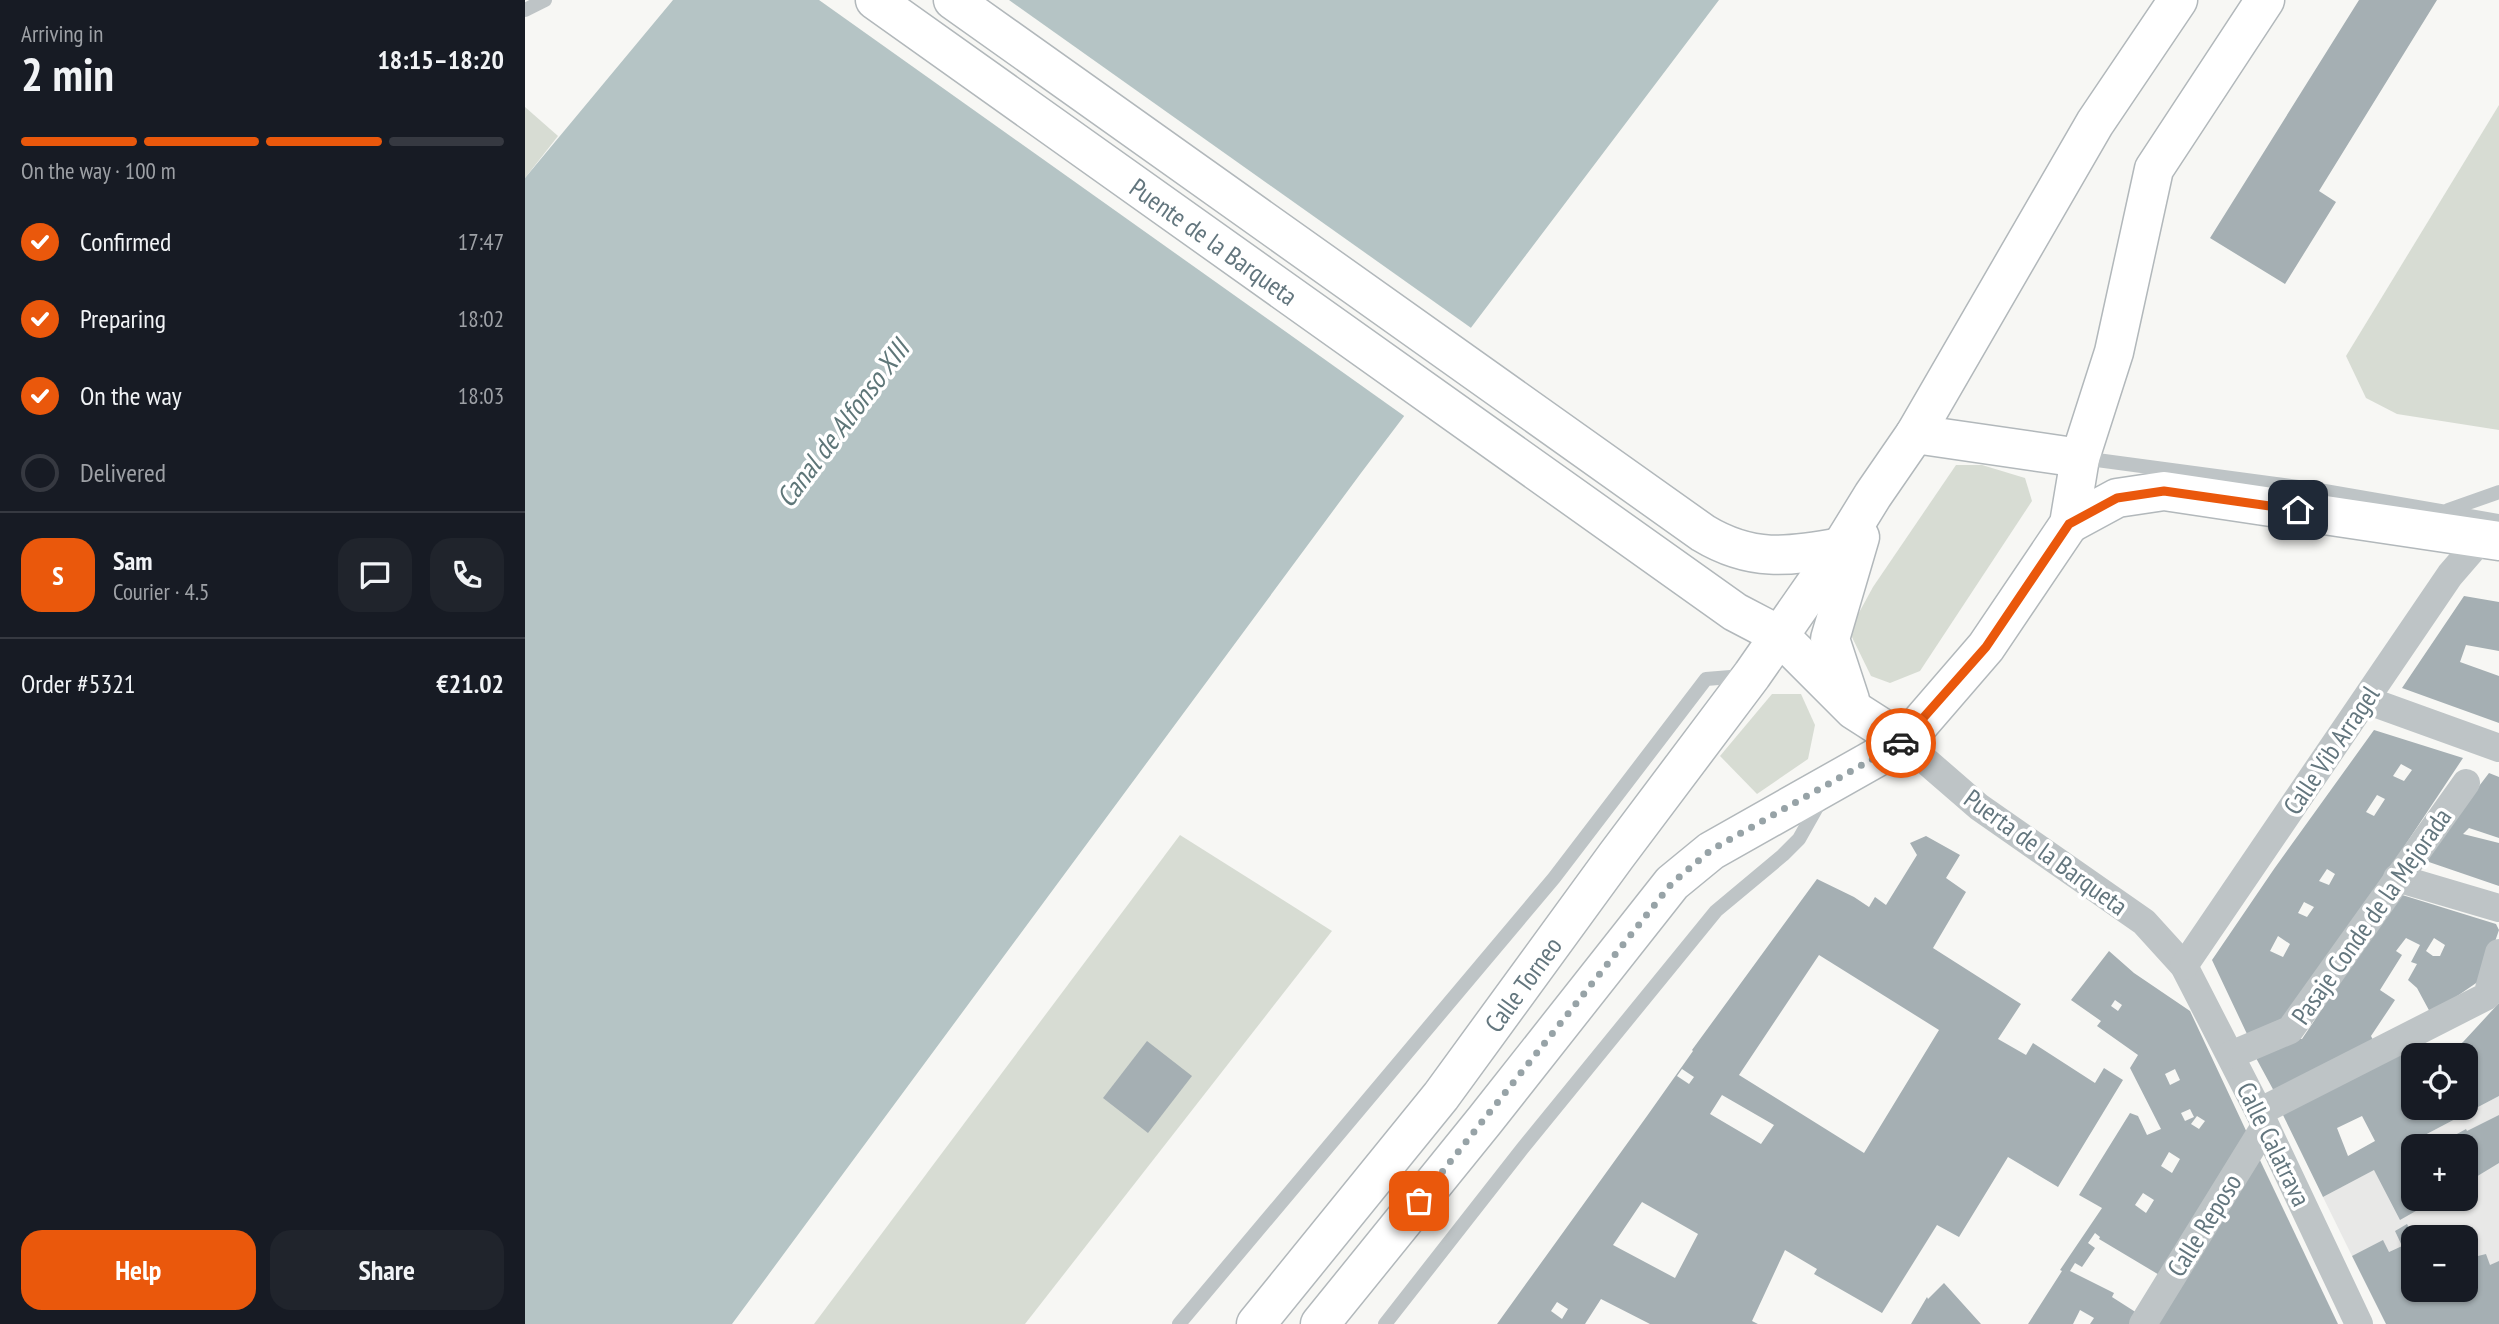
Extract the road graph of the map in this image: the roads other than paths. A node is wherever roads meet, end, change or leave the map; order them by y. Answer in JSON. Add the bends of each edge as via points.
{"nodes":[{"id":1,"x":545,"y":0,"type":"edge"},
{"id":2,"x":876,"y":0,"type":"edge"},
{"id":3,"x":953,"y":0,"type":"edge"},
{"id":4,"x":2178,"y":0,"type":"edge"},
{"id":5,"x":2265,"y":0,"type":"edge"},
{"id":6,"x":525,"y":10,"type":"edge"},
{"id":7,"x":1915,"y":434,"type":"junction"},
{"id":8,"x":2080,"y":458,"type":"junction"},
{"id":9,"x":2499,"y":492,"type":"edge"},
{"id":10,"x":1873,"y":495,"type":"junction"},
{"id":11,"x":2480,"y":500,"type":"junction"},
{"id":12,"x":2499,"y":501,"type":"edge"},
{"id":13,"x":2442,"y":512,"type":"junction"},
{"id":14,"x":2069,"y":524,"type":"junction"},
{"id":15,"x":2493,"y":533,"type":"edge"},
{"id":16,"x":1841,"y":547,"type":"junction"},
{"id":17,"x":1735,"y":612,"type":"junction"},
{"id":18,"x":1779,"y":635,"type":"junction"},
{"id":19,"x":1752,"y":676,"type":"junction"},
{"id":20,"x":2366,"y":700,"type":"junction"},
{"id":21,"x":1854,"y":710,"type":"junction"},
{"id":22,"x":1904,"y":742,"type":"junction"},
{"id":23,"x":2499,"y":748,"type":"edge"},
{"id":24,"x":1831,"y":782,"type":"junction"},
{"id":25,"x":2466,"y":783,"type":"dead end"},
{"id":26,"x":2397,"y":878,"type":"junction"},
{"id":27,"x":2499,"y":908,"type":"edge"},
{"id":28,"x":2499,"y":953,"type":"edge"},
{"id":29,"x":2184,"y":966,"type":"junction"},
{"id":30,"x":2231,"y":1055,"type":"junction"},
{"id":31,"x":2262,"y":1119,"type":"junction"},
{"id":32,"x":1179,"y":1324,"type":"edge"},
{"id":33,"x":1256,"y":1324,"type":"edge"},
{"id":34,"x":1319,"y":1324,"type":"edge"},
{"id":35,"x":1384,"y":1324,"type":"edge"},
{"id":36,"x":2143,"y":1324,"type":"edge"},
{"id":37,"x":2359,"y":1324,"type":"edge"}],
"edges":[{"from":1,"to":6,"type":"lane"},
{"from":2,"to":17,"type":"main road","name":"Puente de la Barqueta"},
{"from":3,"to":16,"type":"main road","name":"Puente de la Barqueta","via":[[1703,533],[1740,551],[1794,555]]},
{"from":4,"to":7,"type":"main road","via":[[2095,123]]},
{"from":5,"to":8,"type":"main road","via":[[2154,169],[2110,368]]},
{"from":7,"to":8,"type":"main road"},
{"from":7,"to":10,"type":"main road"},
{"from":8,"to":13,"type":"lane","via":[[2313,489]]},
{"from":8,"to":14,"type":"main road"},
{"from":9,"to":11,"type":"lane"},
{"from":10,"to":16,"type":"main road","name":"Calle Torneo"},
{"from":10,"to":21,"type":"main road","via":[[1830,639]]},
{"from":11,"to":12,"type":"lane"},
{"from":11,"to":13,"type":"lane"},
{"from":13,"to":15,"type":"lane"},
{"from":14,"to":15,"type":"main road","via":[[2117,498],[2164,491]]},
{"from":14,"to":22,"type":"main road","via":[[1986,647]]},
{"from":15,"to":20,"type":"street","name":"Calle Vib Arragel","via":[[2450,575]]},
{"from":16,"to":18,"type":"main road","name":"Calle Torneo"},
{"from":17,"to":18,"type":"main road","name":"Puente de la Barqueta"},
{"from":17,"to":19,"type":"main road"},
{"from":18,"to":19,"type":"main road","name":"Calle Torneo"},
{"from":18,"to":21,"type":"main road","name":"Puente de la Barqueta"},
{"from":19,"to":32,"type":"lane","via":[[1706,679],[1554,878]]},
{"from":19,"to":33,"type":"main road","name":"Calle Torneo","via":[[1441,1096]]},
{"from":20,"to":23,"type":"street"},
{"from":20,"to":29,"type":"street","name":"Calle Vib Arragel"},
{"from":21,"to":22,"type":"main road","name":"Puente de la Barqueta"},
{"from":22,"to":24,"type":"main road","name":"Calle Torneo"},
{"from":22,"to":29,"type":"street","name":"Puerta de la Barqueta","via":[[1979,807],[2144,922]]},
{"from":24,"to":34,"type":"main road","name":"Calle Torneo","via":[[1711,850],[1672,883]]},
{"from":24,"to":35,"type":"lane","via":[[1799,839],[1716,911]]},
{"from":25,"to":26,"type":"street","name":"Pasaje Conde de la Mejorada"},
{"from":26,"to":27,"type":"street"},
{"from":26,"to":30,"type":"street","name":"Pasaje Conde de la Mejorada","via":[[2290,1030]]},
{"from":28,"to":31,"type":"street","via":[[2487,996]]},
{"from":29,"to":30,"type":"street","name":"Calle Calatrava"},
{"from":30,"to":31,"type":"street","name":"Calle Calatrava"},
{"from":31,"to":36,"type":"street","name":"Calle Reposo"},
{"from":31,"to":37,"type":"street","name":"Calle Calatrava"}]}
